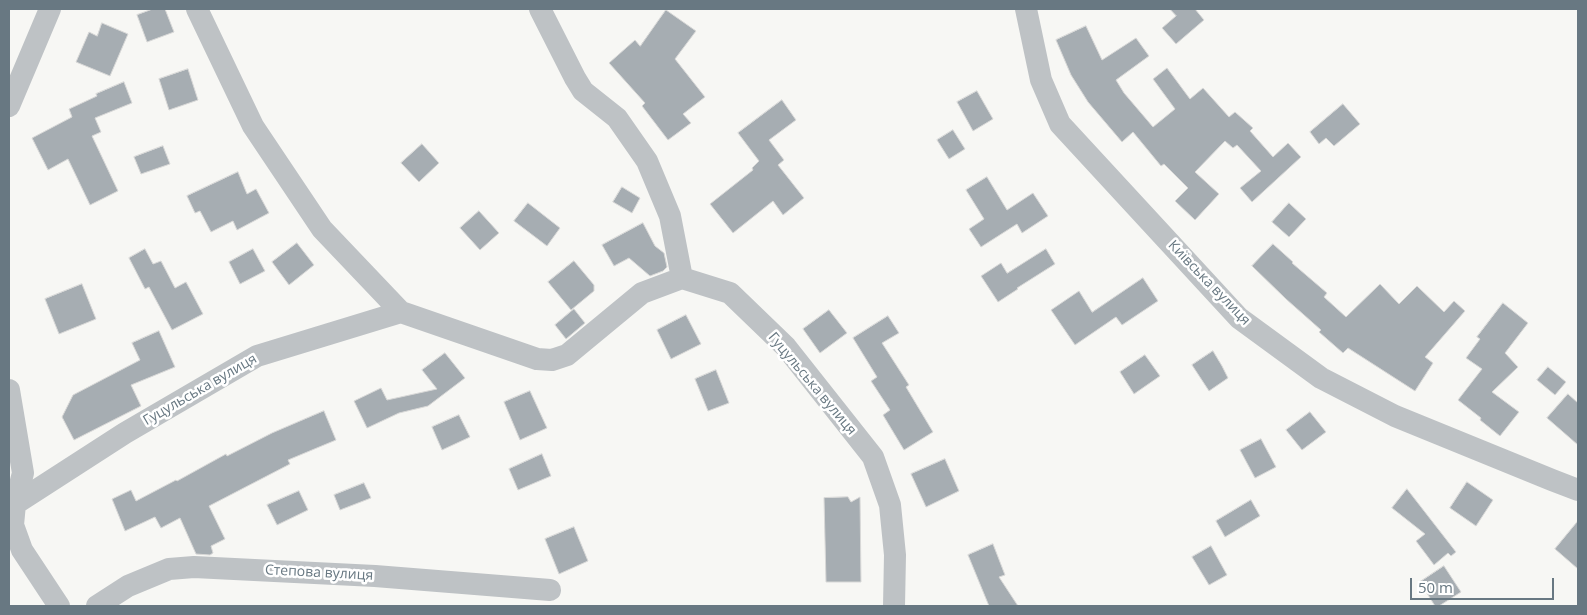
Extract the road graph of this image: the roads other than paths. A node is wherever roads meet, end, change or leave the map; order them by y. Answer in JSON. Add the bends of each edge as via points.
{"nodes":[{"id":1,"x":50,"y":9,"type":"edge"},
{"id":2,"x":197,"y":9,"type":"edge"},
{"id":3,"x":540,"y":9,"type":"edge"},
{"id":4,"x":1026,"y":9,"type":"edge"},
{"id":5,"x":9,"y":106,"type":"edge"},
{"id":6,"x":682,"y":278,"type":"junction"},
{"id":7,"x":401,"y":312,"type":"junction"},
{"id":8,"x":9,"y":390,"type":"edge"},
{"id":9,"x":1578,"y":490,"type":"edge"},
{"id":10,"x":15,"y":504,"type":"junction"},
{"id":11,"x":550,"y":590,"type":"dead end"},
{"id":12,"x":59,"y":606,"type":"edge"},
{"id":13,"x":97,"y":606,"type":"edge"},
{"id":14,"x":894,"y":606,"type":"edge"}],
"edges":[{"from":1,"to":5,"type":"street"},
{"from":2,"to":7,"type":"street","via":[[253,126],[311,213],[322,229]]},
{"from":3,"to":6,"type":"street","via":[[583,91],[617,118],[647,161],[670,216]]},
{"from":4,"to":9,"type":"street","name":"Київська вулиця","via":[[1041,80],[1060,124],[1239,318],[1321,378],[1395,416]]},
{"from":6,"to":7,"type":"street","via":[[642,293],[567,355],[552,360],[537,359]]},
{"from":6,"to":14,"type":"street","name":"Гуцульська вулиця","via":[[730,293],[786,347],[873,457],[890,505],[895,556]]},
{"from":7,"to":10,"type":"street","name":"Гуцульська вулиця","via":[[257,356],[125,433]]},
{"from":8,"to":10,"type":"street","via":[[23,473]]},
{"from":10,"to":12,"type":"street","via":[[13,525],[22,550]]},
{"from":11,"to":13,"type":"street","name":"Степова вулиця","via":[[375,576],[194,567],[169,569],[128,586]]}]}
